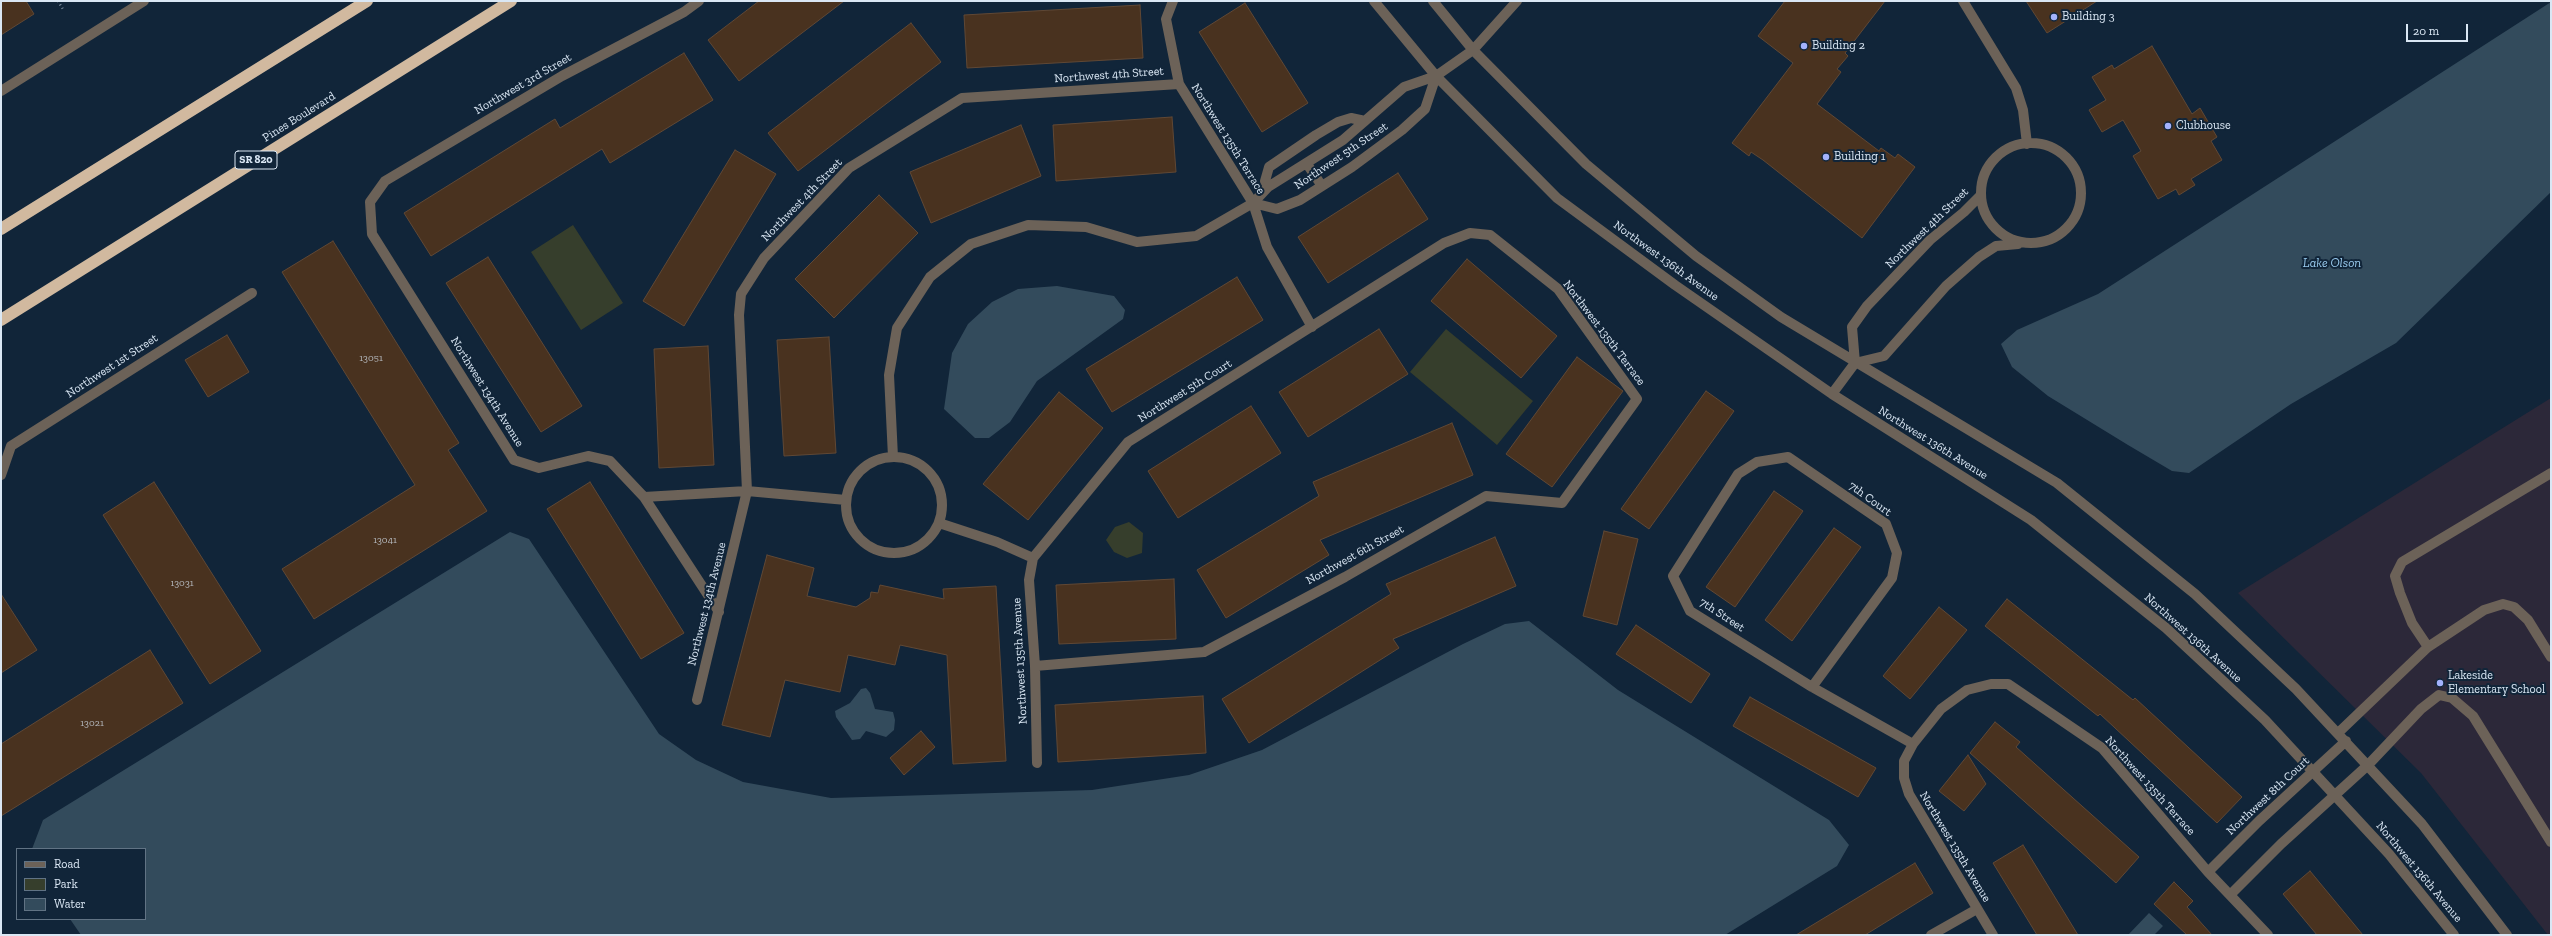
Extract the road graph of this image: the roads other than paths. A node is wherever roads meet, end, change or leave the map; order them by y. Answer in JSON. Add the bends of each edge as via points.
{"nodes":[{"id":1,"x":144,"y":1,"type":"edge"},
{"id":2,"x":367,"y":1,"type":"edge"},
{"id":3,"x":511,"y":1,"type":"edge"},
{"id":4,"x":699,"y":1,"type":"edge"},
{"id":5,"x":1173,"y":1,"type":"edge"},
{"id":6,"x":1374,"y":1,"type":"edge"},
{"id":7,"x":1433,"y":1,"type":"edge"},
{"id":8,"x":1517,"y":1,"type":"edge"},
{"id":9,"x":1963,"y":1,"type":"edge"},
{"id":10,"x":1473,"y":50,"type":"junction"},
{"id":11,"x":1436,"y":76,"type":"junction"},
{"id":12,"x":1179,"y":84,"type":"junction"},
{"id":13,"x":1,"y":92,"type":"edge"},
{"id":14,"x":1365,"y":121,"type":"junction"},
{"id":15,"x":2027,"y":144,"type":"junction"},
{"id":16,"x":1307,"y":164,"type":"junction"},
{"id":17,"x":1322,"y":186,"type":"junction"},
{"id":18,"x":1268,"y":187,"type":"junction"},
{"id":19,"x":1981,"y":195,"type":"junction"},
{"id":20,"x":370,"y":202,"type":"joint"},
{"id":21,"x":1254,"y":203,"type":"junction"},
{"id":22,"x":1,"y":229,"type":"edge"},
{"id":23,"x":1470,"y":233,"type":"joint"},
{"id":24,"x":2028,"y":244,"type":"junction"},
{"id":25,"x":252,"y":293,"type":"dead end"},
{"id":26,"x":1,"y":320,"type":"edge"},
{"id":27,"x":1312,"y":328,"type":"junction"},
{"id":28,"x":1855,"y":362,"type":"junction"},
{"id":29,"x":1832,"y":394,"type":"junction"},
{"id":30,"x":1637,"y":399,"type":"joint"},
{"id":31,"x":893,"y":457,"type":"junction"},
{"id":32,"x":1757,"y":462,"type":"joint"},
{"id":33,"x":2551,"y":473,"type":"edge"},
{"id":34,"x":1,"y":475,"type":"edge"},
{"id":35,"x":747,"y":491,"type":"junction"},
{"id":36,"x":644,"y":497,"type":"junction"},
{"id":37,"x":846,"y":500,"type":"junction"},
{"id":38,"x":939,"y":523,"type":"junction"},
{"id":39,"x":1033,"y":558,"type":"junction"},
{"id":40,"x":719,"y":612,"type":"junction"},
{"id":41,"x":2428,"y":647,"type":"junction"},
{"id":42,"x":2551,"y":657,"type":"edge"},
{"id":43,"x":1035,"y":666,"type":"junction"},
{"id":44,"x":1812,"y":686,"type":"junction"},
{"id":45,"x":697,"y":700,"type":"dead end"},
{"id":46,"x":2338,"y":733,"type":"junction"},
{"id":47,"x":2346,"y":741,"type":"junction"},
{"id":48,"x":1913,"y":744,"type":"junction"},
{"id":49,"x":1037,"y":763,"type":"dead end"},
{"id":50,"x":2368,"y":765,"type":"junction"},
{"id":51,"x":2313,"y":771,"type":"junction"},
{"id":52,"x":2335,"y":795,"type":"junction"},
{"id":53,"x":2551,"y":842,"type":"edge"},
{"id":54,"x":2208,"y":872,"type":"junction"},
{"id":55,"x":2231,"y":894,"type":"junction"},
{"id":56,"x":1977,"y":909,"type":"junction"},
{"id":57,"x":1931,"y":935,"type":"edge"},
{"id":58,"x":1993,"y":935,"type":"edge"},
{"id":59,"x":2268,"y":935,"type":"edge"},
{"id":60,"x":2454,"y":935,"type":"edge"},
{"id":61,"x":2507,"y":935,"type":"edge"}],
"edges":[{"from":1,"to":13,"type":"street"},
{"from":2,"to":22,"type":"highway"},
{"from":3,"to":26,"type":"highway","name":"Pines Boulevard","number":"SR 820"},
{"from":4,"to":20,"type":"street","name":"Northwest 3rd Street","via":[[684,12],[562,76],[385,181]]},
{"from":5,"to":12,"type":"street","name":"Northwest 135th Terrace","via":[[1166,19]]},
{"from":6,"to":11,"type":"street","name":"Northwest 136th Avenue"},
{"from":7,"to":10,"type":"street","name":"Northwest 136th Avenue"},
{"from":8,"to":10,"type":"street","name":"Northwest 5th Street"},
{"from":9,"to":15,"type":"street","via":[[2016,88],[2023,110]]},
{"from":10,"to":11,"type":"street","name":"Northwest 5th Street"},
{"from":10,"to":28,"type":"street","name":"Northwest 136th Avenue","via":[[1586,164],[1696,256],[1781,317]]},
{"from":11,"to":14,"type":"street","name":"Northwest 5th Street","via":[[1404,86]]},
{"from":11,"to":17,"type":"street","name":"Northwest 5th Street","via":[[1425,109],[1375,151]]},
{"from":11,"to":29,"type":"street","name":"Northwest 136th Avenue","via":[[1556,198],[1674,285]]},
{"from":12,"to":21,"type":"street","name":"Northwest 135th Terrace"},
{"from":12,"to":35,"type":"street","name":"Northwest 4th Street","via":[[962,98],[849,168],[764,258],[741,294],[739,315]]},
{"from":14,"to":16,"type":"street","name":"Northwest 5th Street","via":[[1344,140]]},
{"from":14,"to":18,"type":"street","via":[[1351,118],[1338,122],[1316,135],[1270,167],[1265,181]]},
{"from":15,"to":19,"type":"street","name":"Northwest 4th Street","via":[[2009,148],[1995,158],[1985,172]]},
{"from":15,"to":24,"type":"street","name":"Northwest 4th Street","via":[[2044,145],[2058,150],[2078,175],[2081,192],[2079,208],[2074,218],[2060,234],[2045,242]]},
{"from":16,"to":17,"type":"street"},
{"from":16,"to":18,"type":"street","name":"Northwest 5th Street"},
{"from":17,"to":21,"type":"street","name":"Northwest 5th Street","via":[[1277,210]]},
{"from":18,"to":21,"type":"street","name":"Northwest 5th Street"},
{"from":19,"to":24,"type":"street","name":"Northwest 4th Street","via":[[1981,204],[1987,220],[1998,232],[2012,240]]},
{"from":19,"to":28,"type":"street","name":"Northwest 4th Street","via":[[1930,240],[1867,306],[1852,327]]},
{"from":20,"to":36,"type":"street","name":"Northwest 134th Avenue","via":[[372,234],[514,460],[539,468],[588,456],[610,461]]},
{"from":21,"to":27,"type":"street","name":"Northwest 135th Terrace","via":[[1267,247]]},
{"from":21,"to":31,"type":"street","name":"Northwest 5th Street","via":[[1196,236],[1137,242],[1086,227],[1028,225],[971,244],[930,277],[897,328],[889,375]]},
{"from":23,"to":27,"type":"street","name":"Northwest 5th Court","via":[[1444,243]]},
{"from":23,"to":30,"type":"street","name":"Northwest 135th Terrace","via":[[1490,235],[1558,289]]},
{"from":24,"to":28,"type":"street","name":"Northwest 4th Street","via":[[1996,246],[1946,286],[1884,356]]},
{"from":25,"to":34,"type":"street","name":"Northwest 1st Street","via":[[11,446]]},
{"from":27,"to":39,"type":"street","name":"Northwest 5th Court","via":[[1128,442]]},
{"from":28,"to":29,"type":"street"},
{"from":28,"to":46,"type":"street","name":"Northwest 136th Avenue","via":[[2057,483],[2195,594],[2296,689]]},
{"from":29,"to":51,"type":"street","name":"Northwest 136th Avenue","via":[[2031,520],[2166,628],[2265,720]]},
{"from":30,"to":43,"type":"street","name":"Northwest 6th Street","via":[[1562,503],[1486,496],[1345,577],[1204,652]]},
{"from":31,"to":37,"type":"street","via":[[867,466],[857,475]]},
{"from":31,"to":38,"type":"street","via":[[909,459],[923,466],[934,478],[942,500]]},
{"from":32,"to":44,"type":"street","name":"7th Street","via":[[1738,474],[1673,576],[1690,611]]},
{"from":32,"to":44,"type":"street","name":"7th Court","via":[[1788,457],[1886,524],[1897,552],[1892,578]]},
{"from":33,"to":41,"type":"street","via":[[2402,562],[2395,576],[2400,593],[2412,624]]},
{"from":35,"to":36,"type":"street"},
{"from":35,"to":37,"type":"street"},
{"from":35,"to":40,"type":"street","name":"Northwest 134th Avenue"},
{"from":36,"to":40,"type":"street","name":"Northwest 134th Avenue"},
{"from":37,"to":38,"type":"street","via":[[847,515],[853,530],[862,542],[875,550],[890,554],[906,552],[926,541]]},
{"from":38,"to":39,"type":"street","via":[[997,542]]},
{"from":39,"to":43,"type":"street","name":"Northwest 135th Avenue","via":[[1029,580]]},
{"from":40,"to":45,"type":"street","name":"Northwest 134th Avenue"},
{"from":41,"to":42,"type":"street","via":[[2484,610],[2503,604],[2514,607],[2528,620]]},
{"from":41,"to":46,"type":"street"},
{"from":43,"to":49,"type":"street","name":"Northwest 135th Avenue"},
{"from":44,"to":48,"type":"street"},
{"from":46,"to":47,"type":"street","name":"Northwest 136th Avenue"},
{"from":47,"to":50,"type":"street","name":"Northwest 136th Avenue"},
{"from":47,"to":51,"type":"street","name":"Northwest 8th Court"},
{"from":48,"to":54,"type":"street","name":"Northwest 135th Terrace","via":[[1953,698],[1967,690],[1991,684],[2008,684],[2102,748]]},
{"from":48,"to":56,"type":"street","name":"Northwest 135th Avenue","via":[[1904,761],[1904,778],[1909,794]]},
{"from":50,"to":52,"type":"street"},
{"from":50,"to":53,"type":"street","via":[[2420,709],[2439,695],[2452,698],[2473,716]]},
{"from":50,"to":61,"type":"street","name":"Northwest 136th Avenue","via":[[2422,824]]},
{"from":51,"to":52,"type":"street","name":"Northwest 136th Avenue"},
{"from":51,"to":54,"type":"street","name":"Northwest 8th Court"},
{"from":52,"to":55,"type":"street"},
{"from":52,"to":60,"type":"street","name":"Northwest 136th Avenue","via":[[2389,854]]},
{"from":54,"to":55,"type":"street","name":"Northwest 135th Terrace"},
{"from":55,"to":59,"type":"street","name":"Northwest 135th Terrace"},
{"from":56,"to":57,"type":"street"},
{"from":56,"to":58,"type":"street","name":"Northwest 135th Avenue"}]}
